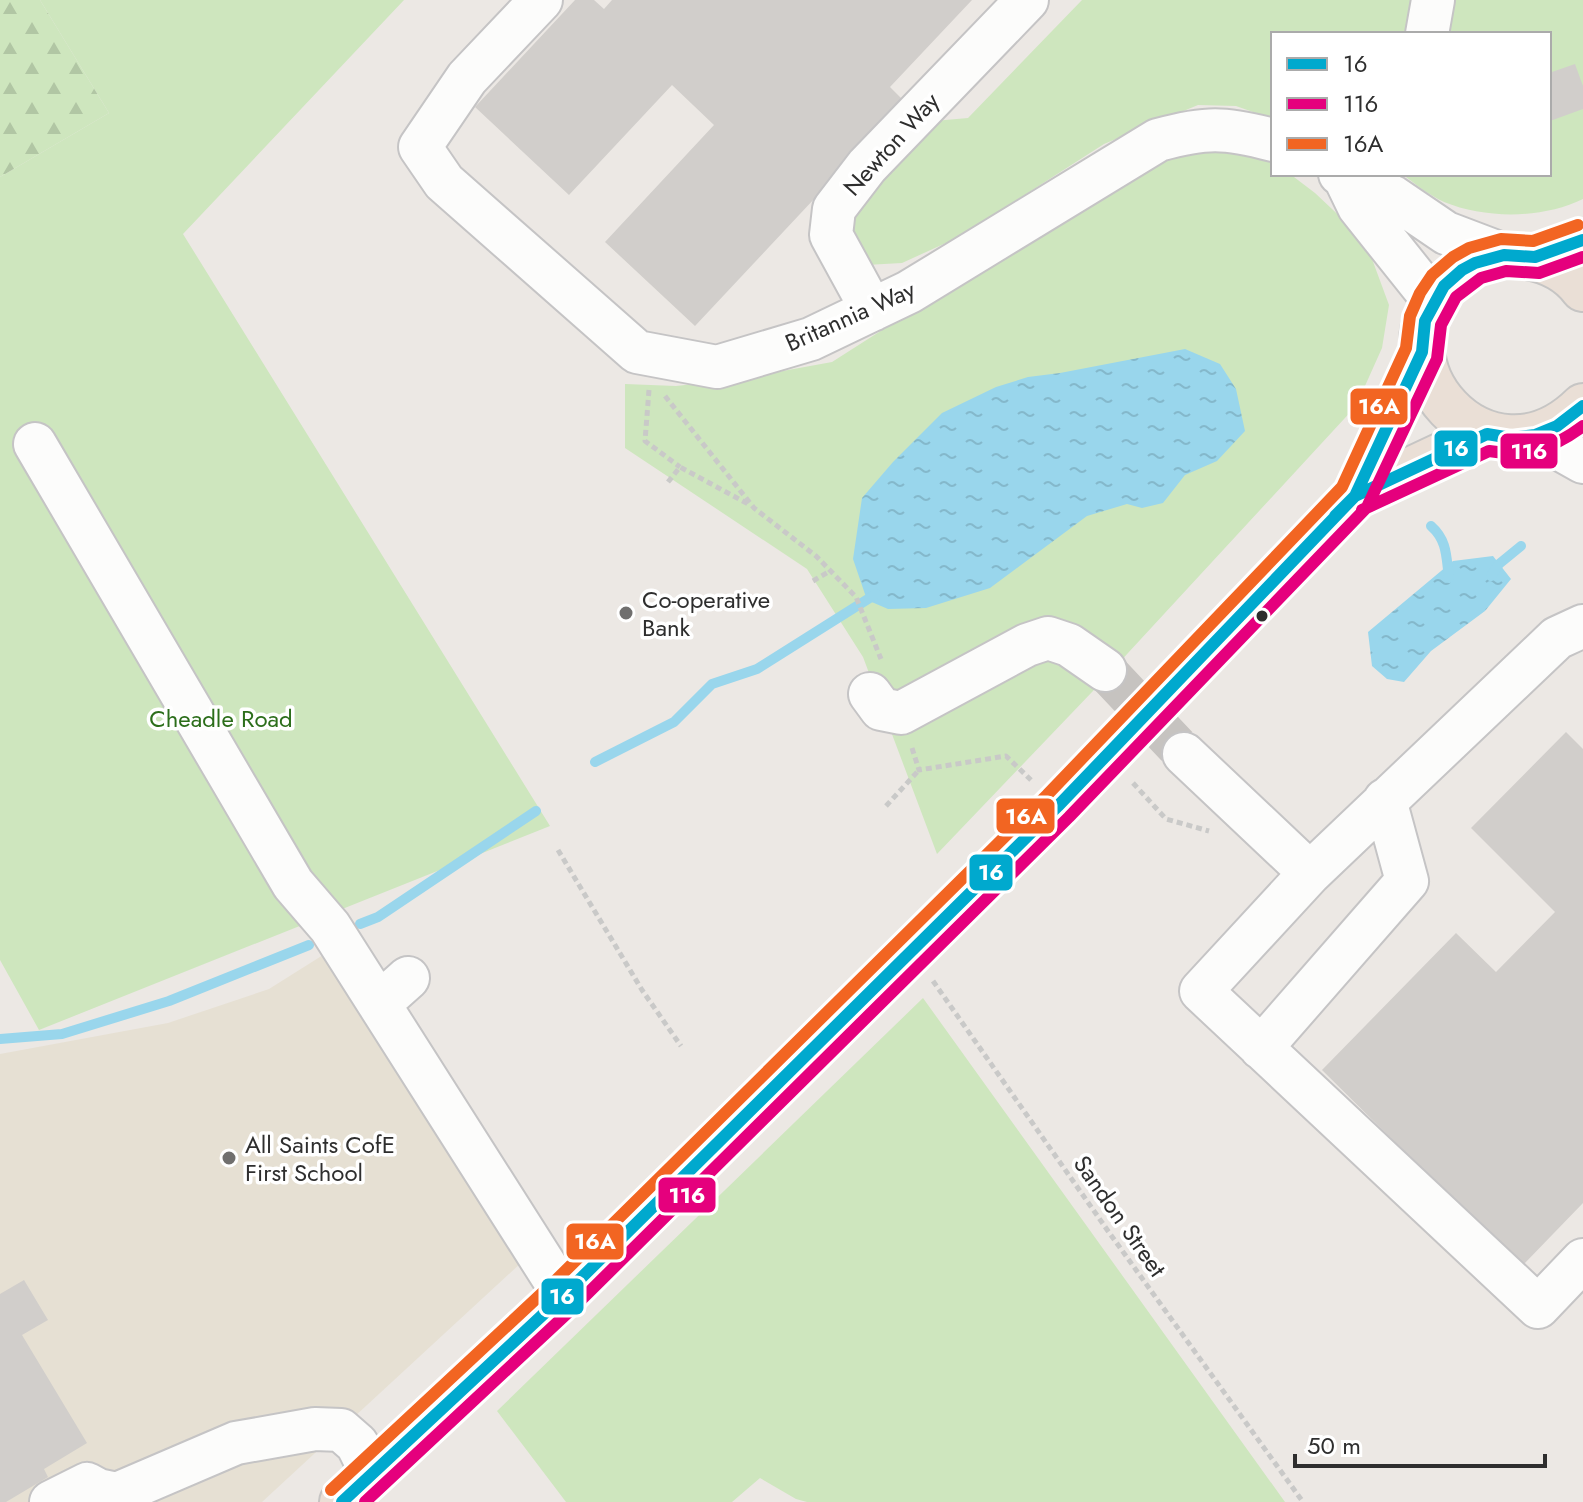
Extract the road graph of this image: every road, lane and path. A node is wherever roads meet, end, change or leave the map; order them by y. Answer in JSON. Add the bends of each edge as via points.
{"nodes":[{"id":1,"x":541,"y":0,"type":"edge"},
{"id":2,"x":1027,"y":0,"type":"edge"},
{"id":3,"x":1433,"y":0,"type":"edge"},
{"id":4,"x":1427,"y":32,"type":"edge"},
{"id":5,"x":1271,"y":139,"type":"edge"},
{"id":6,"x":1342,"y":176,"type":"edge"},
{"id":7,"x":1583,"y":240,"type":"edge"},
{"id":8,"x":1519,"y":256,"type":"junction"},
{"id":9,"x":1583,"y":289,"type":"edge"},
{"id":10,"x":1434,"y":301,"type":"junction"},
{"id":11,"x":872,"y":310,"type":"junction"},
{"id":12,"x":1422,"y":352,"type":"junction"},
{"id":13,"x":644,"y":365,"type":"junction"},
{"id":14,"x":1583,"y":406,"type":"edge"},
{"id":15,"x":1487,"y":434,"type":"junction"},
{"id":16,"x":1535,"y":435,"type":"junction"},
{"id":17,"x":35,"y":444,"type":"dead end"},
{"id":18,"x":1583,"y":462,"type":"edge"},
{"id":19,"x":680,"y":467,"type":"junction"},
{"id":20,"x":668,"y":482,"type":"dead end"},
{"id":21,"x":1355,"y":496,"type":"junction"},
{"id":22,"x":754,"y":508,"type":"junction"},
{"id":23,"x":830,"y":571,"type":"junction"},
{"id":24,"x":813,"y":581,"type":"dead end"},
{"id":25,"x":864,"y":614,"type":"dead end"},
{"id":26,"x":1583,"y":626,"type":"edge"},
{"id":27,"x":1105,"y":670,"type":"tunnel mouth"},
{"id":28,"x":886,"y":704,"type":"joint"},
{"id":29,"x":1184,"y":754,"type":"tunnel mouth"},
{"id":30,"x":919,"y":770,"type":"junction"},
{"id":31,"x":1133,"y":783,"type":"dead end"},
{"id":32,"x":1385,"y":800,"type":"junction"},
{"id":33,"x":886,"y":806,"type":"dead end"},
{"id":34,"x":1058,"y":806,"type":"junction"},
{"id":35,"x":1166,"y":819,"type":"dead end"},
{"id":36,"x":558,"y":850,"type":"dead end"},
{"id":37,"x":1310,"y":873,"type":"junction"},
{"id":38,"x":912,"y":949,"type":"junction"},
{"id":39,"x":681,"y":1046,"type":"dead end"},
{"id":40,"x":1261,"y":1048,"type":"junction"},
{"id":41,"x":1583,"y":1260,"type":"edge"},
{"id":42,"x":564,"y":1295,"type":"junction"},
{"id":43,"x":357,"y":1488,"type":"edge"},
{"id":44,"x":51,"y":1502,"type":"edge"},
{"id":45,"x":1303,"y":1502,"type":"edge"}],
"edges":[{"from":1,"to":13,"type":"lane","via":[[467,78],[420,147],[444,182]]},
{"from":2,"to":11,"type":"lane","name":"Newton Way","via":[[867,166],[834,209],[831,235]]},
{"from":3,"to":4,"type":"lane"},
{"from":5,"to":11,"type":"lane","name":"Britannia Way","via":[[1236,130],[1196,130],[1158,140]]},
{"from":6,"to":8,"type":"lane","via":[[1393,197],[1446,233]]},
{"from":6,"to":10,"type":"lane","via":[[1359,207]]},
{"from":7,"to":8,"type":"highway"},
{"from":8,"to":9,"type":"highway","via":[[1562,269]]},
{"from":8,"to":10,"type":"highway","via":[[1475,263],[1444,286]]},
{"from":10,"to":12,"type":"highway","via":[[1425,321]]},
{"from":11,"to":13,"type":"lane","name":"Britannia Way","via":[[811,339],[717,367]]},
{"from":12,"to":15,"type":"highway","via":[[1441,401],[1457,418]]},
{"from":12,"to":21,"type":"highway"},
{"from":13,"to":19,"type":"path","via":[[645,441]]},
{"from":13,"to":22,"type":"path"},
{"from":14,"to":16,"type":"highway"},
{"from":15,"to":16,"type":"highway"},
{"from":15,"to":21,"type":"highway"},
{"from":16,"to":18,"type":"lane"},
{"from":17,"to":42,"type":"lane","via":[[293,884],[393,991]]},
{"from":19,"to":20,"type":"path"},
{"from":19,"to":22,"type":"path"},
{"from":21,"to":34,"type":"highway"},
{"from":22,"to":23,"type":"path"},
{"from":23,"to":24,"type":"path"},
{"from":23,"to":25,"type":"path","via":[[856,597]]},
{"from":26,"to":32,"type":"lane","via":[[1557,638]]},
{"from":27,"to":28,"type":"lane","via":[[1069,645],[1048,638]]},
{"from":28,"to":30,"type":"path"},
{"from":29,"to":37,"type":"lane"},
{"from":30,"to":33,"type":"path"},
{"from":30,"to":34,"type":"path","via":[[1006,756]]},
{"from":31,"to":35,"type":"path"},
{"from":32,"to":37,"type":"lane"},
{"from":32,"to":40,"type":"lane","via":[[1407,881]]},
{"from":34,"to":38,"type":"highway"},
{"from":36,"to":39,"type":"path"},
{"from":37,"to":40,"type":"lane","via":[[1201,991]]},
{"from":38,"to":42,"type":"highway"},
{"from":38,"to":45,"type":"path","name":"Sandon Street"},
{"from":40,"to":41,"type":"lane","via":[[1538,1307]]},
{"from":42,"to":43,"type":"highway"},
{"from":43,"to":44,"type":"lane","via":[[357,1444],[341,1430],[315,1429],[236,1443],[117,1494],[87,1484]]}]}
